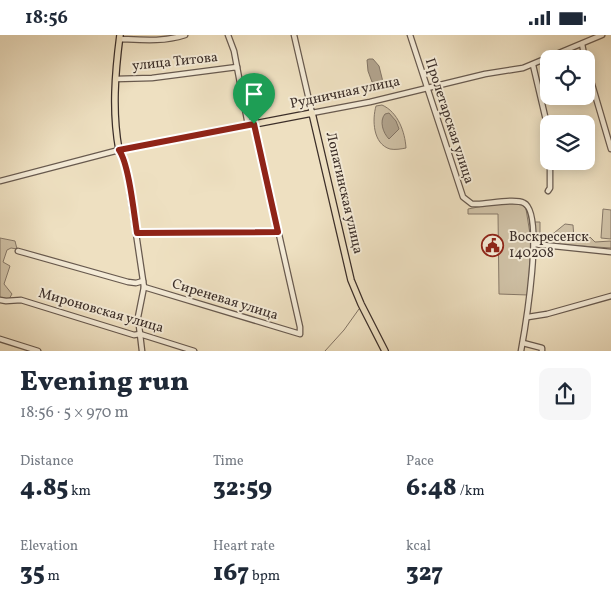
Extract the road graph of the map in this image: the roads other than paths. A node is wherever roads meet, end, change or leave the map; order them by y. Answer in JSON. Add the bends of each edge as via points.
{"nodes":[{"id":1,"x":185,"y":35,"type":"edge"},
{"id":2,"x":228,"y":35,"type":"edge"},
{"id":3,"x":294,"y":35,"type":"edge"},
{"id":4,"x":410,"y":35,"type":"edge"},
{"id":5,"x":602,"y":35,"type":"edge"},
{"id":6,"x":120,"y":37,"type":"edge"},
{"id":7,"x":582,"y":44,"type":"junction"},
{"id":8,"x":583,"y":50,"type":"edge"},
{"id":9,"x":533,"y":65,"type":"junction"},
{"id":10,"x":237,"y":67,"type":"junction"},
{"id":11,"x":116,"y":79,"type":"junction"},
{"id":12,"x":428,"y":88,"type":"junction"},
{"id":13,"x":595,"y":94,"type":"edge"},
{"id":14,"x":312,"y":113,"type":"junction"},
{"id":15,"x":545,"y":115,"type":"edge"},
{"id":16,"x":251,"y":124,"type":"junction"},
{"id":17,"x":611,"y":149,"type":"edge"},
{"id":18,"x":119,"y":150,"type":"junction"},
{"id":19,"x":550,"y":170,"type":"edge"},
{"id":20,"x":0,"y":181,"type":"edge"},
{"id":21,"x":548,"y":191,"type":"dead end"},
{"id":22,"x":278,"y":232,"type":"junction"},
{"id":23,"x":137,"y":233,"type":"junction"},
{"id":24,"x":534,"y":244,"type":"junction"},
{"id":25,"x":18,"y":251,"type":"dead end"},
{"id":26,"x":611,"y":252,"type":"edge"},
{"id":27,"x":143,"y":281,"type":"junction"},
{"id":28,"x":144,"y":287,"type":"junction"},
{"id":29,"x":611,"y":296,"type":"edge"},
{"id":30,"x":0,"y":300,"type":"edge"},
{"id":31,"x":528,"y":317,"type":"junction"},
{"id":32,"x":140,"y":334,"type":"junction"},
{"id":33,"x":300,"y":334,"type":"joint"},
{"id":34,"x":0,"y":339,"type":"edge"},
{"id":35,"x":523,"y":343,"type":"junction"},
{"id":36,"x":38,"y":351,"type":"edge"},
{"id":37,"x":142,"y":351,"type":"edge"},
{"id":38,"x":194,"y":351,"type":"edge"},
{"id":39,"x":385,"y":351,"type":"edge"},
{"id":40,"x":522,"y":351,"type":"edge"},
{"id":41,"x":542,"y":351,"type":"edge"}],
"edges":[{"from":1,"to":6,"type":"street","via":[[158,41]]},
{"from":2,"to":10,"type":"street"},
{"from":3,"to":14,"type":"street","name":"Лопатинская улица"},
{"from":4,"to":12,"type":"street","name":"Пролетарская улица"},
{"from":5,"to":7,"type":"street","name":"Рудничная улица"},
{"from":6,"to":11,"type":"main road"},
{"from":7,"to":8,"type":"street"},
{"from":7,"to":9,"type":"street","name":"Рудничная улица"},
{"from":9,"to":12,"type":"street","name":"Рудничная улица"},
{"from":9,"to":15,"type":"street"},
{"from":10,"to":11,"type":"street","name":"улица Титова"},
{"from":10,"to":16,"type":"street","name":"улица Титова"},
{"from":11,"to":18,"type":"main road"},
{"from":12,"to":14,"type":"street","name":"Рудничная улица"},
{"from":12,"to":24,"type":"street","name":"Пролетарская улица","via":[[463,197],[477,205],[524,203],[529,209]]},
{"from":13,"to":17,"type":"street"},
{"from":14,"to":16,"type":"main road","name":"Рудничная улица"},
{"from":14,"to":39,"type":"main road","name":"Лопатинская улица","via":[[351,280]]},
{"from":16,"to":18,"type":"main road","name":"Рудничная улица"},
{"from":16,"to":22,"type":"street","name":"улица Титова"},
{"from":18,"to":20,"type":"street","name":"Рудничная улица"},
{"from":18,"to":23,"type":"street","via":[[127,173]]},
{"from":19,"to":21,"type":"street"},
{"from":22,"to":23,"type":"street"},
{"from":22,"to":33,"type":"street","name":"улица Титова"},
{"from":23,"to":27,"type":"street"},
{"from":24,"to":26,"type":"street"},
{"from":24,"to":31,"type":"street"},
{"from":25,"to":27,"type":"street","via":[[128,282]]},
{"from":27,"to":28,"type":"street"},
{"from":28,"to":32,"type":"street","via":[[138,317]]},
{"from":28,"to":33,"type":"street","name":"Сиреневая улица"},
{"from":29,"to":31,"type":"street"},
{"from":30,"to":32,"type":"street","name":"Мироновская улица","via":[[21,300],[134,335]]},
{"from":31,"to":35,"type":"street"},
{"from":32,"to":37,"type":"street"},
{"from":32,"to":38,"type":"street","name":"Мироновская улица"},
{"from":34,"to":36,"type":"street"},
{"from":35,"to":40,"type":"street"},
{"from":35,"to":41,"type":"street","via":[[542,348]]}]}
